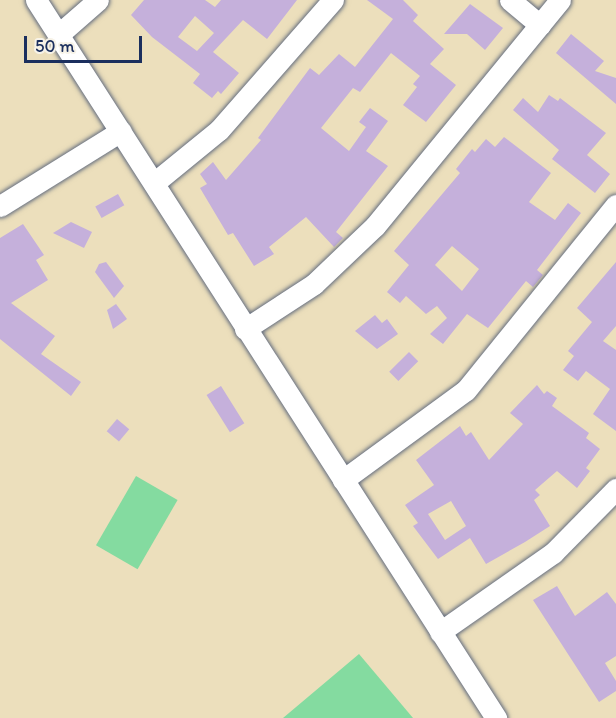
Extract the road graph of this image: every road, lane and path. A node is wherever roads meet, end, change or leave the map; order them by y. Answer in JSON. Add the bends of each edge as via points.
{"nodes":[{"id":1,"x":36,"y":0,"type":"edge"},
{"id":2,"x":98,"y":0,"type":"edge"},
{"id":3,"x":333,"y":0,"type":"edge"},
{"id":4,"x":510,"y":0,"type":"edge"},
{"id":5,"x":560,"y":0,"type":"edge"},
{"id":6,"x":540,"y":25,"type":"junction"},
{"id":7,"x":58,"y":35,"type":"junction"},
{"id":8,"x":121,"y":131,"type":"junction"},
{"id":9,"x":154,"y":183,"type":"junction"},
{"id":10,"x":616,"y":205,"type":"edge"},
{"id":11,"x":0,"y":206,"type":"edge"},
{"id":12,"x":245,"y":329,"type":"junction"},
{"id":13,"x":343,"y":480,"type":"junction"},
{"id":14,"x":616,"y":489,"type":"edge"},
{"id":15,"x":440,"y":632,"type":"junction"},
{"id":16,"x":496,"y":718,"type":"edge"}],
"edges":[{"from":1,"to":7,"type":"street"},
{"from":2,"to":7,"type":"street"},
{"from":3,"to":9,"type":"street","via":[[219,130]]},
{"from":4,"to":6,"type":"street"},
{"from":5,"to":6,"type":"street"},
{"from":6,"to":12,"type":"street","via":[[375,226],[314,284]]},
{"from":7,"to":8,"type":"street"},
{"from":8,"to":9,"type":"street"},
{"from":8,"to":11,"type":"street"},
{"from":9,"to":12,"type":"street"},
{"from":10,"to":13,"type":"street","via":[[466,390]]},
{"from":12,"to":13,"type":"street"},
{"from":13,"to":15,"type":"street"},
{"from":14,"to":15,"type":"street","via":[[553,553]]},
{"from":15,"to":16,"type":"street"}]}
